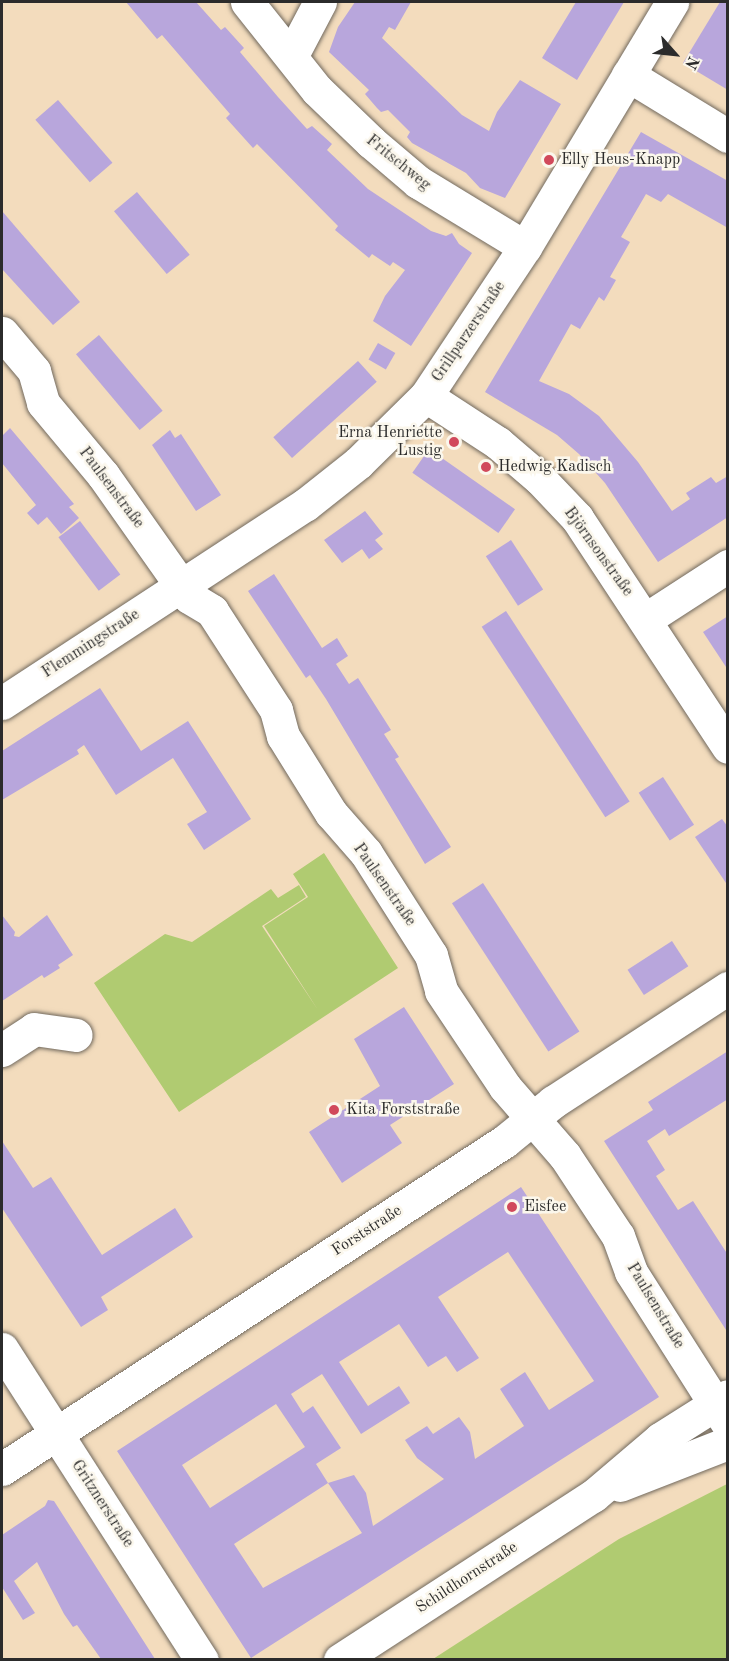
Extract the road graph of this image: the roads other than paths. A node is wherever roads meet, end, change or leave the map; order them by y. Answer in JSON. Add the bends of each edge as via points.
{"nodes":[{"id":1,"x":247,"y":2,"type":"edge"},
{"id":2,"x":320,"y":2,"type":"edge"},
{"id":3,"x":672,"y":2,"type":"edge"},
{"id":4,"x":292,"y":55,"type":"junction"},
{"id":5,"x":628,"y":75,"type":"junction"},
{"id":6,"x":728,"y":136,"type":"edge"},
{"id":7,"x":525,"y":247,"type":"junction"},
{"id":8,"x":2,"y":333,"type":"edge"},
{"id":9,"x":426,"y":396,"type":"junction"},
{"id":10,"x":728,"y":566,"type":"edge"},
{"id":11,"x":181,"y":585,"type":"junction"},
{"id":12,"x":646,"y":619,"type":"junction"},
{"id":13,"x":2,"y":703,"type":"edge"},
{"id":14,"x":728,"y":747,"type":"edge"},
{"id":15,"x":728,"y":988,"type":"edge"},
{"id":16,"x":76,"y":1035,"type":"dead end"},
{"id":17,"x":2,"y":1050,"type":"edge"},
{"id":18,"x":534,"y":1119,"type":"junction"},
{"id":19,"x":2,"y":1349,"type":"edge"},
{"id":20,"x":723,"y":1408,"type":"edge"},
{"id":21,"x":56,"y":1434,"type":"junction"},
{"id":22,"x":728,"y":1443,"type":"edge"},
{"id":23,"x":2,"y":1469,"type":"edge"},
{"id":24,"x":593,"y":1496,"type":"junction"},
{"id":25,"x":202,"y":1659,"type":"edge"},
{"id":26,"x":340,"y":1659,"type":"edge"}],
"edges":[{"from":1,"to":4,"type":"street","name":"Fritschweg"},
{"from":2,"to":4,"type":"street"},
{"from":3,"to":5,"type":"street","name":"Grillparzerstraße"},
{"from":4,"to":7,"type":"street","name":"Fritschweg","via":[[317,90],[418,182]]},
{"from":5,"to":6,"type":"street"},
{"from":5,"to":7,"type":"street","name":"Grillparzerstraße"},
{"from":7,"to":9,"type":"street","name":"Grillparzerstraße"},
{"from":8,"to":11,"type":"street","name":"Paulsenstraße","via":[[34,371],[43,403],[103,475]]},
{"from":9,"to":11,"type":"street","name":"Grillparzerstraße","via":[[358,463],[305,505]]},
{"from":9,"to":12,"type":"street","name":"Björnsonstraße","via":[[498,443],[540,479],[577,518]]},
{"from":10,"to":12,"type":"street"},
{"from":11,"to":13,"type":"street","name":"Flemmingstraße"},
{"from":11,"to":18,"type":"street","name":"Paulsenstraße","via":[[189,597],[212,611],[276,710],[283,736],[331,813],[366,853],[431,955],[441,991],[505,1087]]},
{"from":12,"to":14,"type":"street","name":"Björnsonstraße"},
{"from":15,"to":18,"type":"street","name":"Forststraße","via":[[553,1102]]},
{"from":16,"to":17,"type":"street","via":[[34,1029]]},
{"from":18,"to":20,"type":"street","name":"Paulsenstraße","via":[[565,1156],[618,1236],[631,1272]]},
{"from":18,"to":21,"type":"street","name":"Forststraße"},
{"from":19,"to":21,"type":"street","name":"Gritznerstraße"},
{"from":20,"to":24,"type":"street","name":"Schildhornstraße","via":[[660,1439]]},
{"from":21,"to":23,"type":"street","name":"Forststraße"},
{"from":21,"to":25,"type":"street","name":"Gritznerstraße"},
{"from":22,"to":24,"type":"street","name":"Schildhornstraße"},
{"from":24,"to":26,"type":"street","name":"Schildhornstraße"}]}
